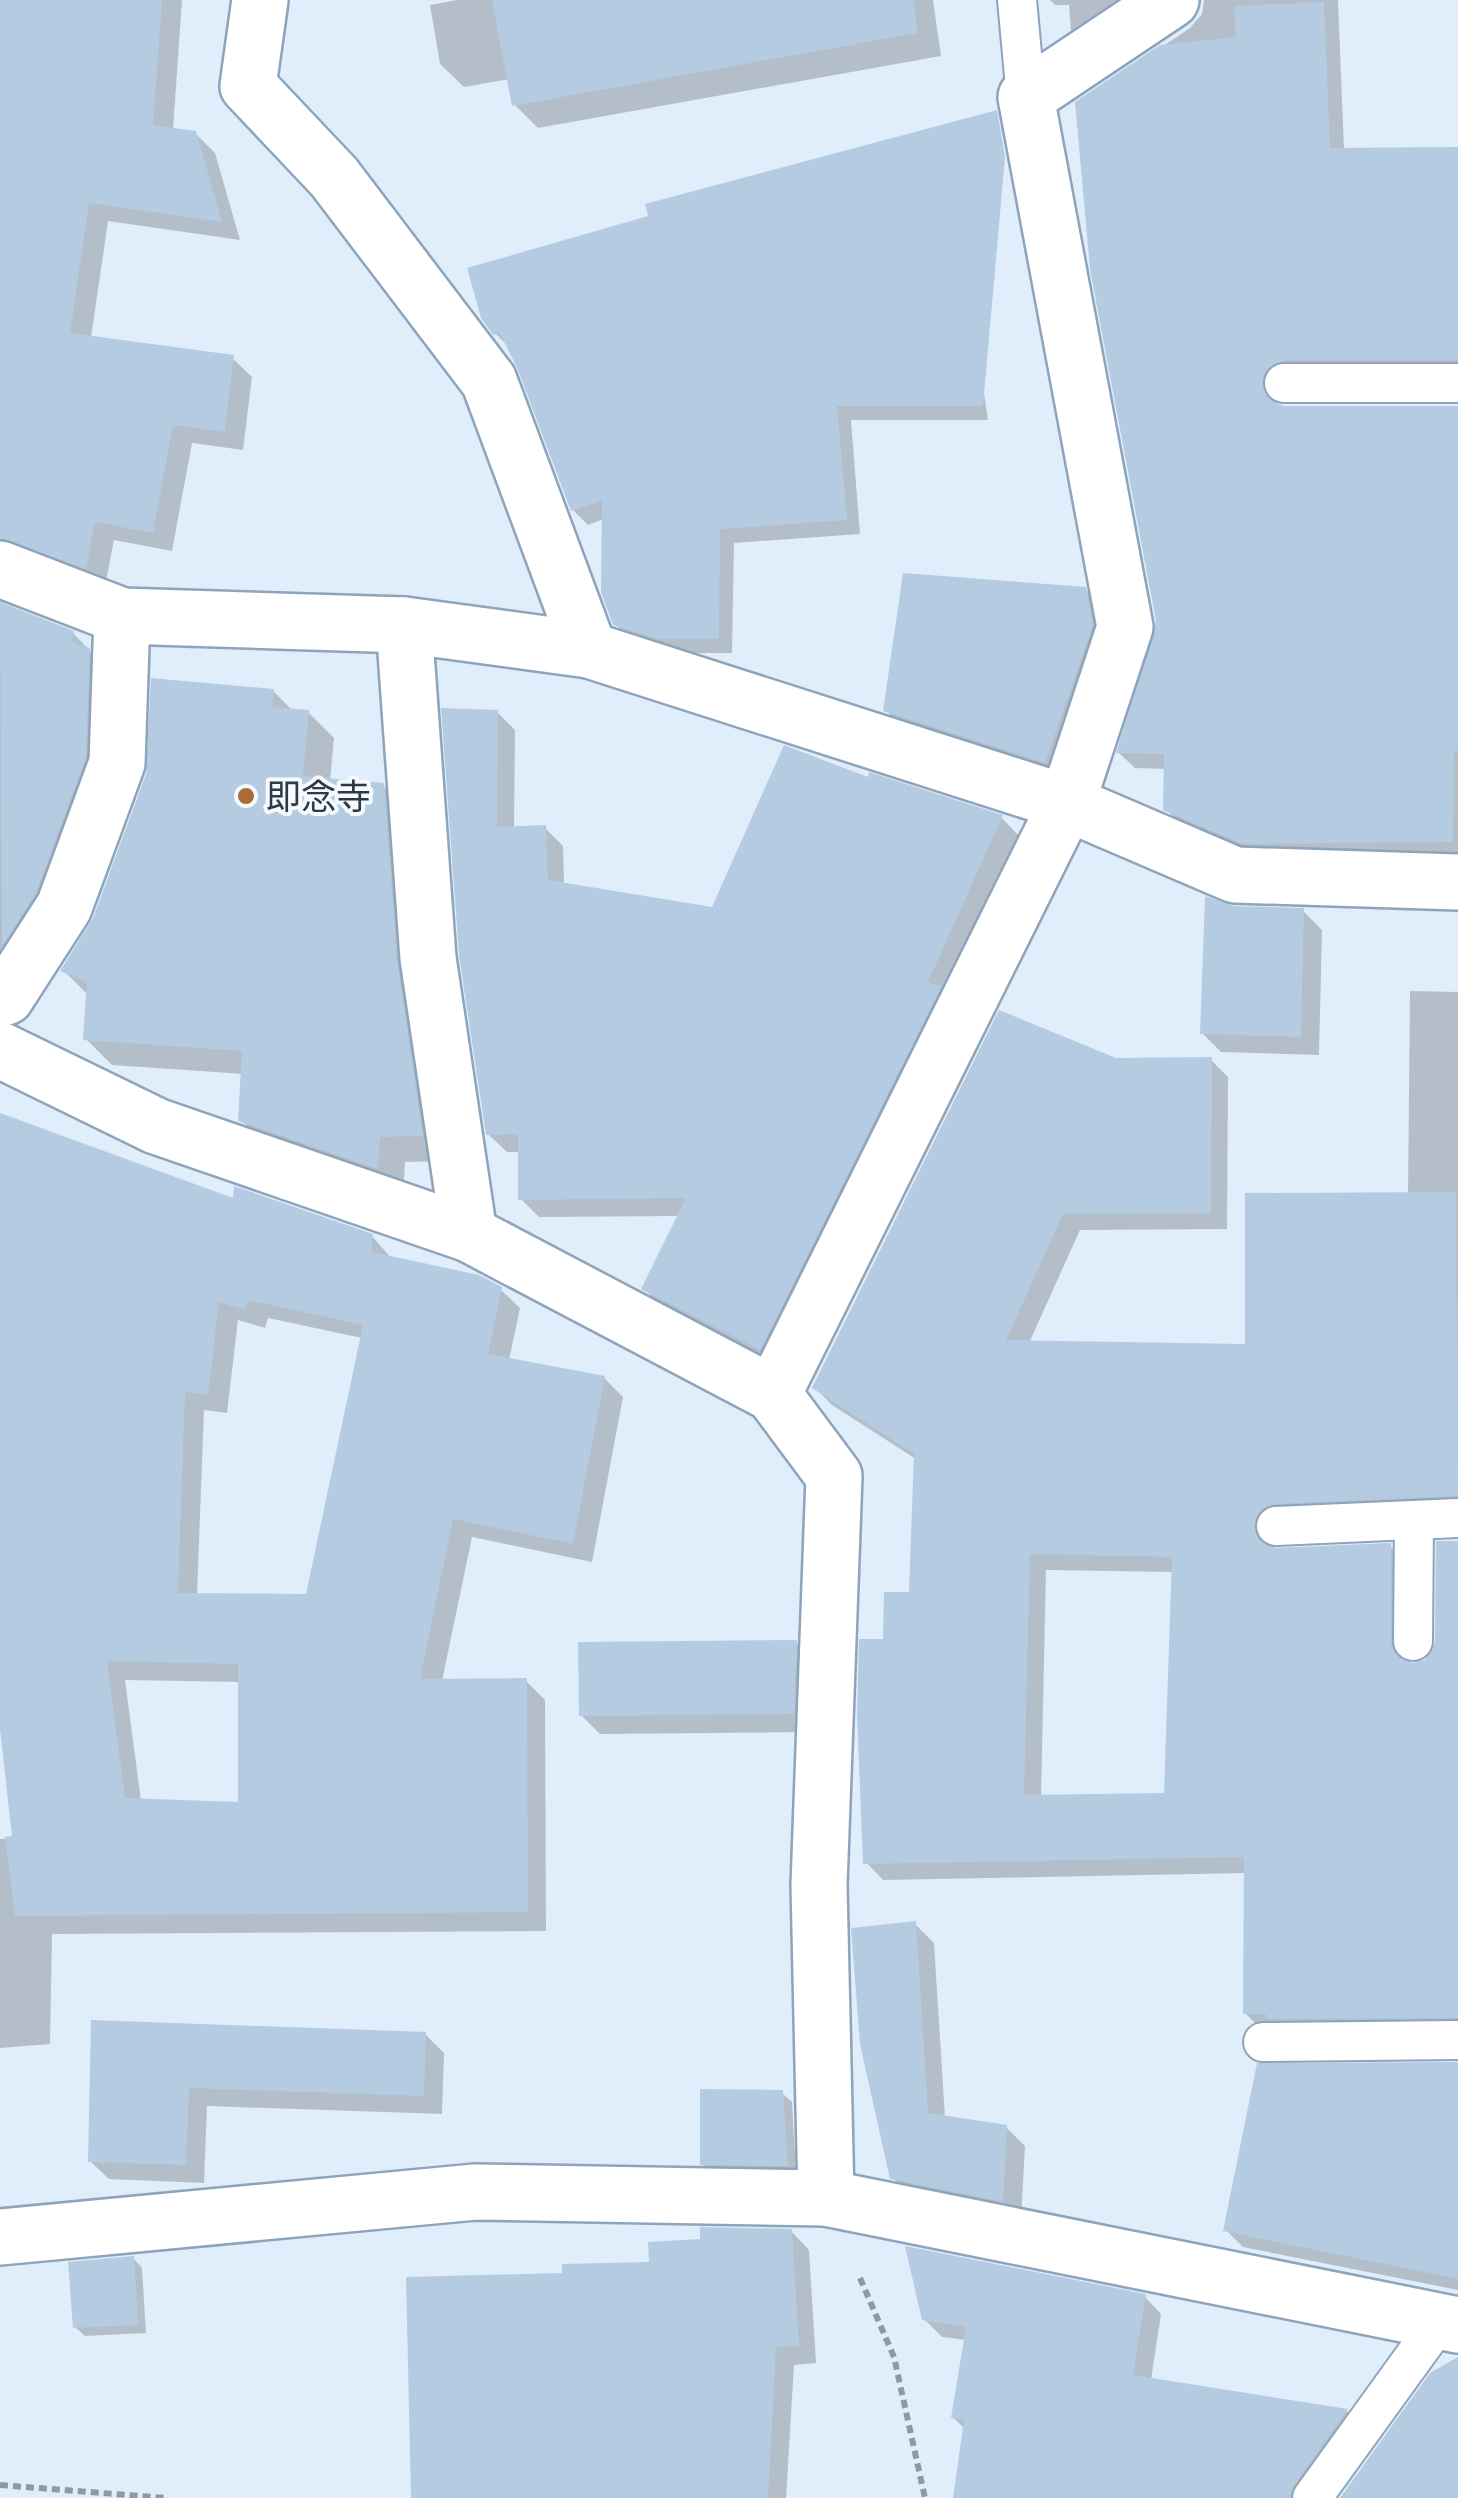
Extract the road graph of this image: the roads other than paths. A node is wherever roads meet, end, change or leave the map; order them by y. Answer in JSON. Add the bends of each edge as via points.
{"nodes":[{"id":1,"x":260,"y":0,"type":"edge"},
{"id":2,"x":1017,"y":0,"type":"edge"},
{"id":3,"x":1171,"y":0,"type":"edge"},
{"id":4,"x":1026,"y":98,"type":"junction"},
{"id":5,"x":1284,"y":383,"type":"dead end"},
{"id":6,"x":1458,"y":383,"type":"edge"},
{"id":7,"x":0,"y":569,"type":"edge"},
{"id":8,"x":122,"y":616,"type":"junction"},
{"id":9,"x":404,"y":625,"type":"junction"},
{"id":10,"x":589,"y":650,"type":"junction"},
{"id":11,"x":1067,"y":803,"type":"junction"},
{"id":12,"x":1458,"y":882,"type":"edge"},
{"id":13,"x":2,"y":1004,"type":"edge"},
{"id":14,"x":0,"y":1050,"type":"edge"},
{"id":15,"x":469,"y":1234,"type":"junction"},
{"id":16,"x":774,"y":1394,"type":"junction"},
{"id":17,"x":1458,"y":1518,"type":"edge"},
{"id":18,"x":1414,"y":1520,"type":"junction"},
{"id":19,"x":1276,"y":1526,"type":"dead end"},
{"id":20,"x":1413,"y":1641,"type":"dead end"},
{"id":21,"x":1458,"y":2040,"type":"edge"},
{"id":22,"x":1263,"y":2042,"type":"dead end"},
{"id":23,"x":826,"y":2198,"type":"junction"},
{"id":24,"x":0,"y":2237,"type":"edge"},
{"id":25,"x":1449,"y":2323,"type":"edge"},
{"id":26,"x":1312,"y":2498,"type":"edge"}],
"edges":[{"from":1,"to":10,"type":"street","via":[[248,86],[334,176],[490,381]]},
{"from":2,"to":4,"type":"lane"},
{"from":3,"to":4,"type":"street"},
{"from":4,"to":11,"type":"street","via":[[1125,627]]},
{"from":5,"to":6,"type":"lane"},
{"from":7,"to":8,"type":"street"},
{"from":8,"to":9,"type":"street"},
{"from":8,"to":13,"type":"street","via":[[117,763],[64,908]]},
{"from":9,"to":10,"type":"street"},
{"from":9,"to":15,"type":"street","via":[[428,958]]},
{"from":10,"to":11,"type":"street"},
{"from":11,"to":12,"type":"street","via":[[1235,875]]},
{"from":11,"to":16,"type":"street"},
{"from":14,"to":15,"type":"street","via":[[156,1126]]},
{"from":15,"to":16,"type":"street"},
{"from":16,"to":23,"type":"street","via":[[834,1476],[819,1885]]},
{"from":17,"to":18,"type":"lane"},
{"from":18,"to":19,"type":"lane"},
{"from":18,"to":20,"type":"lane"},
{"from":21,"to":22,"type":"lane"},
{"from":23,"to":24,"type":"street","via":[[476,2192]]},
{"from":23,"to":25,"type":"street"},
{"from":25,"to":26,"type":"lane"}]}
